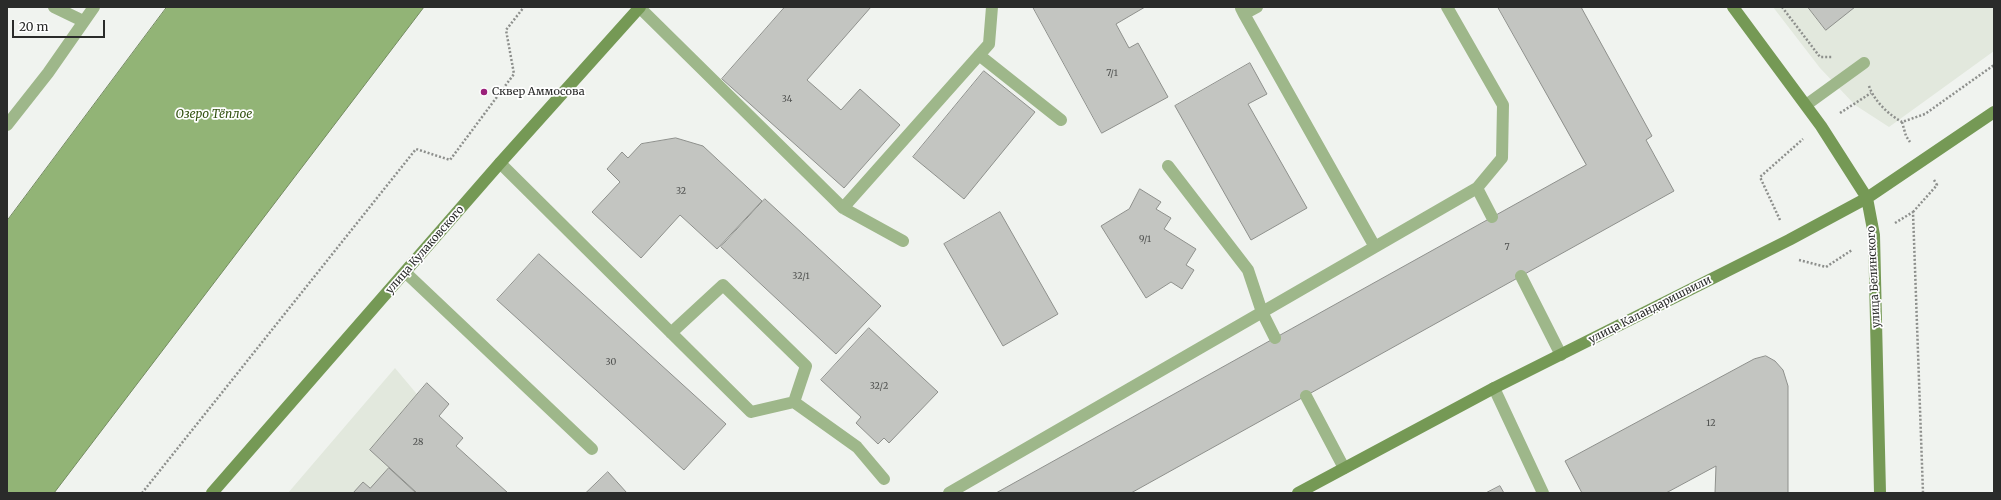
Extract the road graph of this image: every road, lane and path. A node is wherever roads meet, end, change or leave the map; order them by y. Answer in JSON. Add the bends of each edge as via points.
{"nodes":[{"id":1,"x":54,"y":7,"type":"edge"},
{"id":2,"x":94,"y":7,"type":"edge"},
{"id":3,"x":524,"y":7,"type":"edge"},
{"id":4,"x":639,"y":7,"type":"edge"},
{"id":5,"x":992,"y":7,"type":"edge"},
{"id":6,"x":1257,"y":7,"type":"edge"},
{"id":7,"x":1448,"y":7,"type":"edge"},
{"id":8,"x":1733,"y":7,"type":"edge"},
{"id":9,"x":1242,"y":10,"type":"edge"},
{"id":10,"x":83,"y":21,"type":"junction"},
{"id":11,"x":979,"y":55,"type":"junction"},
{"id":12,"x":1864,"y":63,"type":"dead end"},
{"id":13,"x":1806,"y":105,"type":"junction"},
{"id":14,"x":1994,"y":112,"type":"edge"},
{"id":15,"x":1061,"y":120,"type":"dead end"},
{"id":16,"x":7,"y":125,"type":"edge"},
{"id":17,"x":500,"y":163,"type":"junction"},
{"id":18,"x":1168,"y":166,"type":"dead end"},
{"id":19,"x":1477,"y":188,"type":"junction"},
{"id":20,"x":1867,"y":198,"type":"junction"},
{"id":21,"x":843,"y":208,"type":"junction"},
{"id":22,"x":1492,"y":218,"type":"dead end"},
{"id":23,"x":902,"y":242,"type":"dead end"},
{"id":24,"x":1376,"y":247,"type":"junction"},
{"id":25,"x":406,"y":273,"type":"junction"},
{"id":26,"x":1522,"y":276,"type":"dead end"},
{"id":27,"x":1262,"y":312,"type":"junction"},
{"id":28,"x":671,"y":333,"type":"junction"},
{"id":29,"x":1275,"y":338,"type":"dead end"},
{"id":30,"x":1561,"y":355,"type":"junction"},
{"id":31,"x":1494,"y":388,"type":"junction"},
{"id":32,"x":1306,"y":396,"type":"dead end"},
{"id":33,"x":794,"y":402,"type":"junction"},
{"id":34,"x":592,"y":449,"type":"dead end"},
{"id":35,"x":1344,"y":468,"type":"junction"},
{"id":36,"x":884,"y":479,"type":"dead end"},
{"id":37,"x":142,"y":493,"type":"edge"},
{"id":38,"x":212,"y":493,"type":"edge"},
{"id":39,"x":949,"y":493,"type":"edge"},
{"id":40,"x":1298,"y":493,"type":"edge"},
{"id":41,"x":1543,"y":493,"type":"edge"},
{"id":42,"x":1880,"y":493,"type":"edge"}],
"edges":[{"from":1,"to":10,"type":"street"},
{"from":2,"to":10,"type":"street"},
{"from":3,"to":37,"type":"path","via":[[506,30],[514,74],[450,160],[416,149]]},
{"from":4,"to":17,"type":"street","name":"улица Кулаковского"},
{"from":4,"to":21,"type":"street"},
{"from":5,"to":11,"type":"street","via":[[989,44]]},
{"from":6,"to":9,"type":"street"},
{"from":7,"to":19,"type":"street","via":[[1503,105],[1502,158]]},
{"from":8,"to":13,"type":"street","name":"улица Белинского"},
{"from":9,"to":24,"type":"street"},
{"from":10,"to":16,"type":"street","via":[[48,73]]},
{"from":11,"to":15,"type":"street"},
{"from":11,"to":21,"type":"street"},
{"from":12,"to":13,"type":"street"},
{"from":13,"to":20,"type":"street","name":"улица Белинского"},
{"from":14,"to":20,"type":"street","name":"улица Каландаришвили"},
{"from":17,"to":25,"type":"street","name":"улица Кулаковского"},
{"from":17,"to":28,"type":"street"},
{"from":18,"to":27,"type":"street","via":[[1248,270]]},
{"from":19,"to":22,"type":"street"},
{"from":19,"to":24,"type":"street"},
{"from":20,"to":30,"type":"street","name":"улица Каландаришвили"},
{"from":20,"to":42,"type":"street","name":"улица Белинского","via":[[1874,235]]},
{"from":21,"to":23,"type":"street"},
{"from":24,"to":27,"type":"street"},
{"from":25,"to":34,"type":"street"},
{"from":25,"to":38,"type":"street","name":"улица Кулаковского"},
{"from":26,"to":30,"type":"street"},
{"from":27,"to":29,"type":"street"},
{"from":27,"to":39,"type":"street"},
{"from":28,"to":33,"type":"street","via":[[751,412]]},
{"from":28,"to":33,"type":"street","via":[[723,285],[806,366]]},
{"from":30,"to":31,"type":"street","name":"улица Каландаришвили"},
{"from":31,"to":35,"type":"street","name":"улица Каландаришвили"},
{"from":31,"to":41,"type":"street"},
{"from":32,"to":35,"type":"street"},
{"from":33,"to":36,"type":"street","via":[[857,447]]},
{"from":35,"to":40,"type":"street","name":"улица Каландаришвили"}]}
